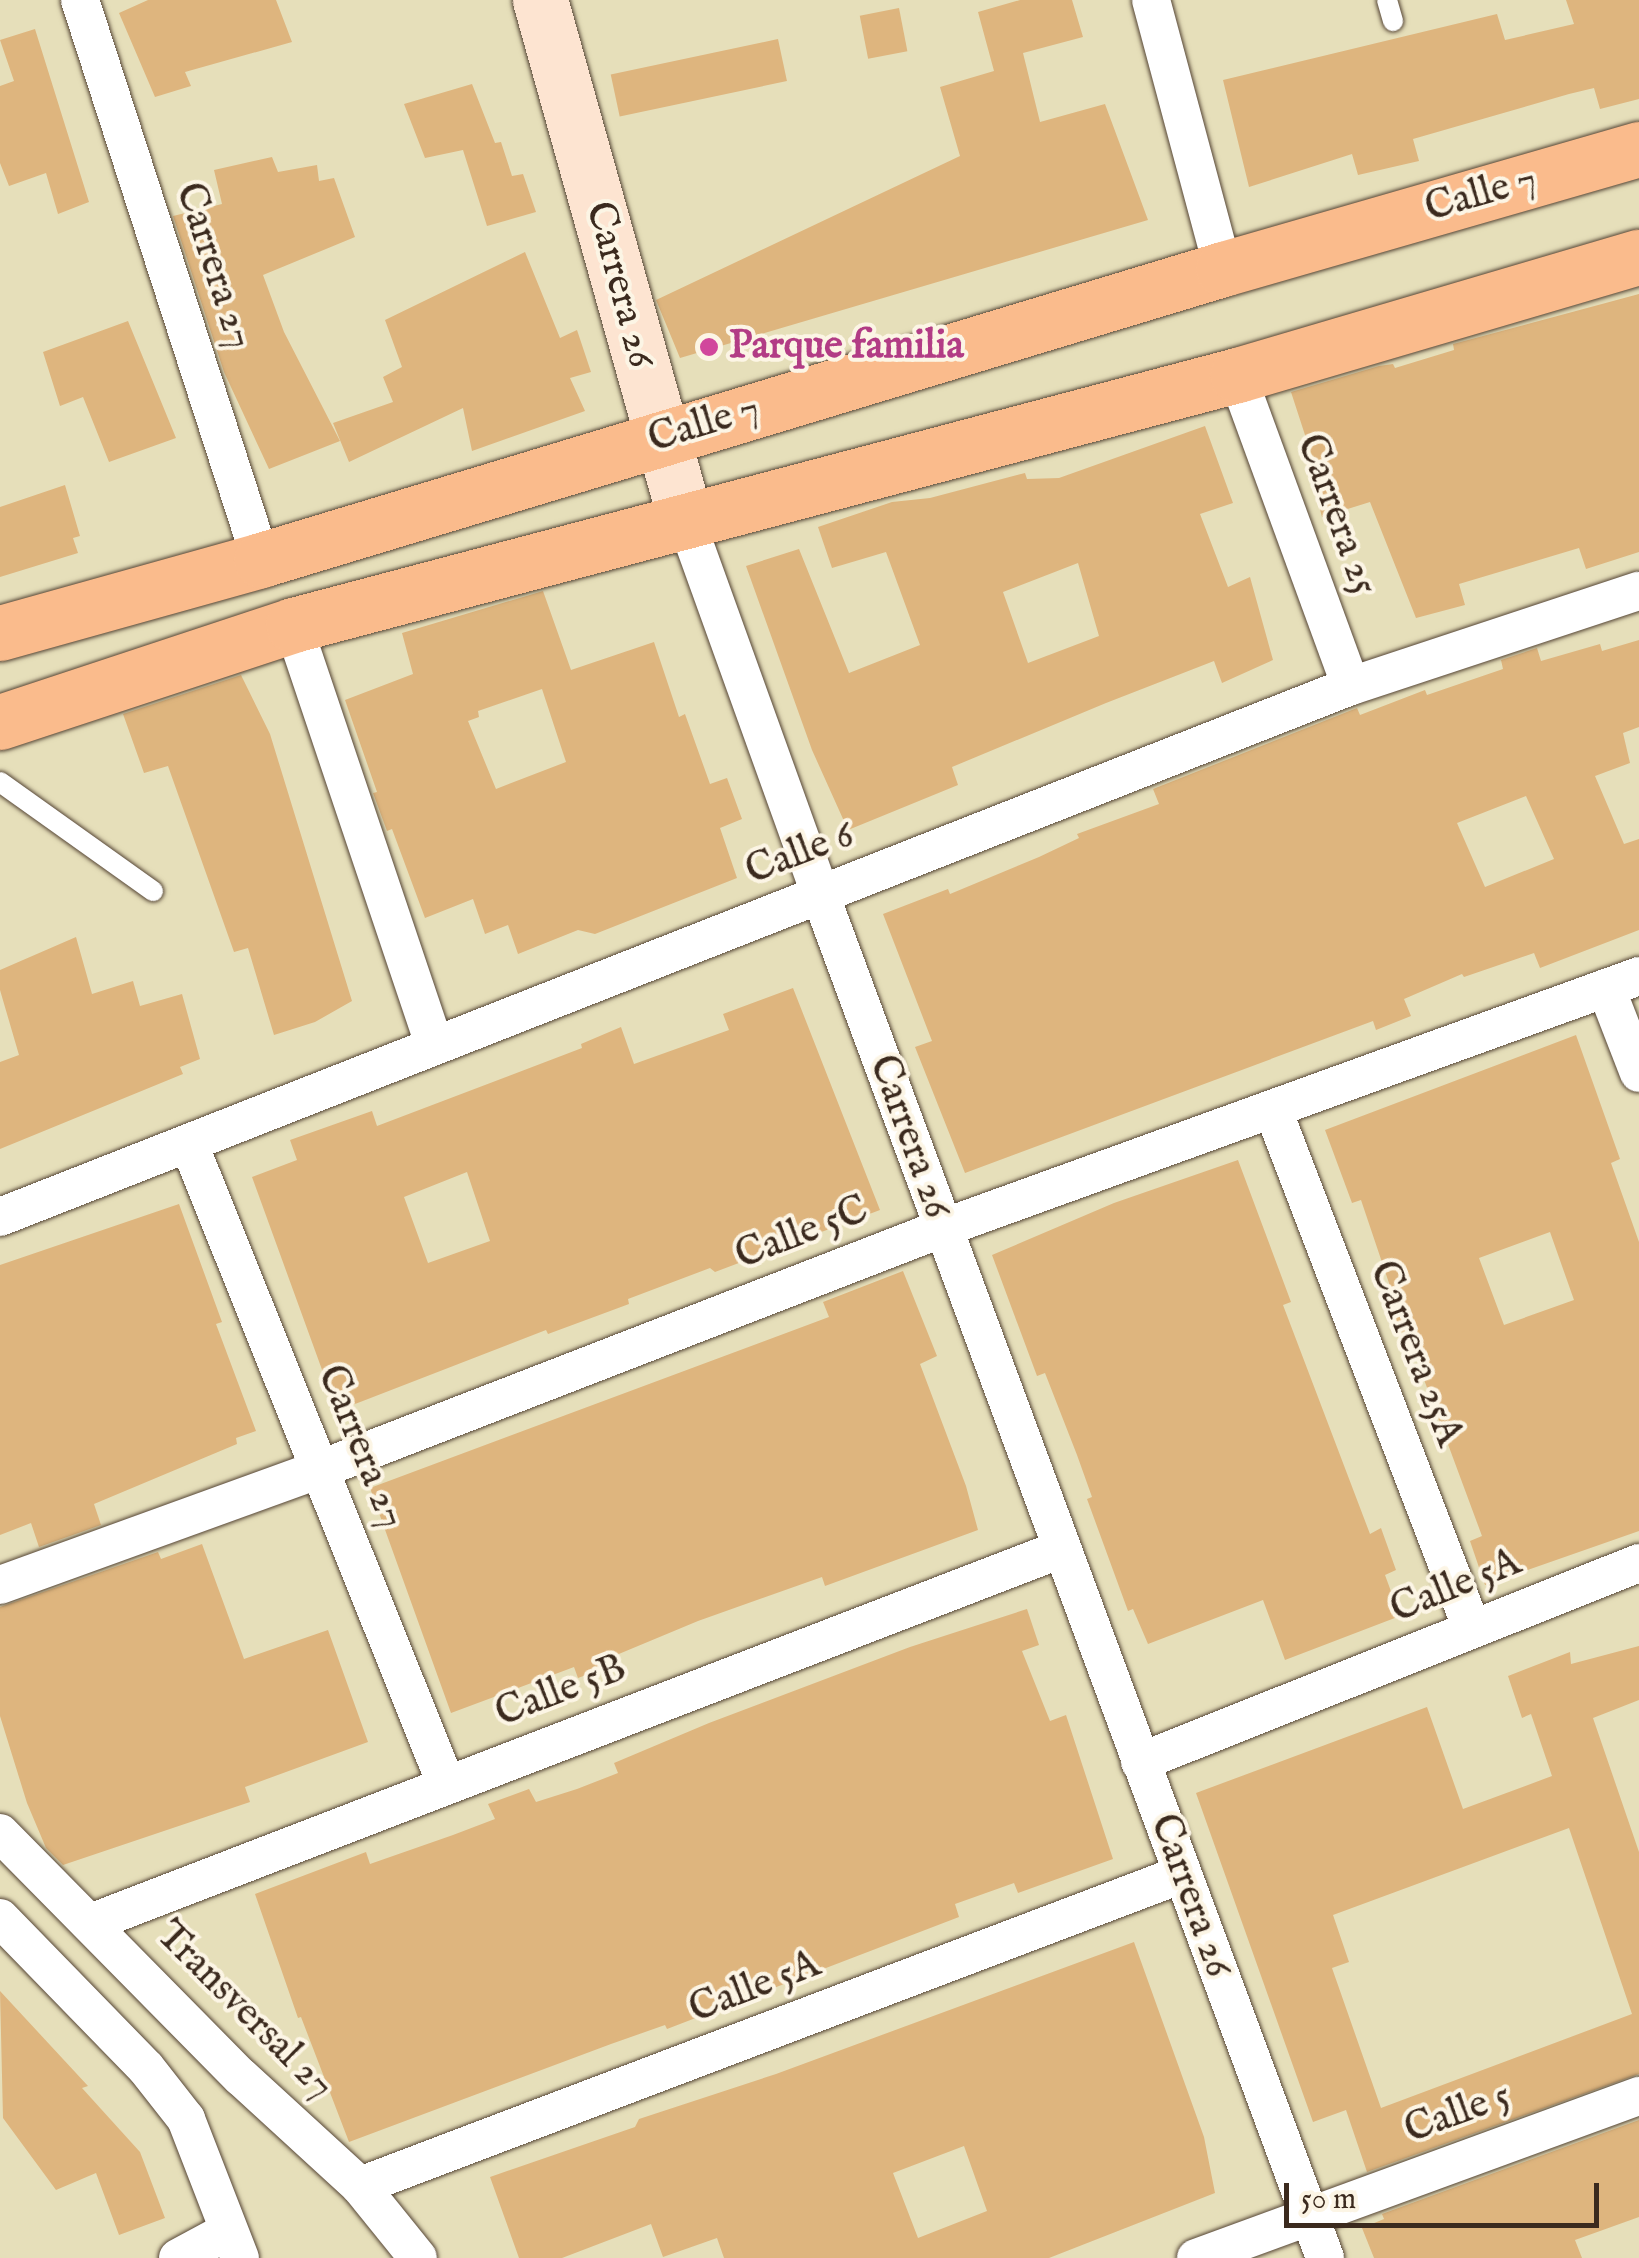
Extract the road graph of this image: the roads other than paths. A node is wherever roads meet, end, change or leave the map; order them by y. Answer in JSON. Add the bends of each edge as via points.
{"nodes":[{"id":1,"x":80,"y":0,"type":"edge"},
{"id":2,"x":540,"y":0,"type":"edge"},
{"id":3,"x":1151,"y":0,"type":"edge"},
{"id":4,"x":1639,"y":149,"type":"edge"},
{"id":5,"x":1639,"y":256,"type":"edge"},
{"id":6,"x":1223,"y":269,"type":"junction"},
{"id":7,"x":1237,"y":375,"type":"junction"},
{"id":8,"x":661,"y":438,"type":"junction"},
{"id":9,"x":685,"y":518,"type":"junction"},
{"id":10,"x":261,"y":560,"type":"junction"},
{"id":11,"x":1639,"y":590,"type":"edge"},
{"id":12,"x":294,"y":624,"type":"junction"},
{"id":13,"x":0,"y":633,"type":"edge"},
{"id":14,"x":1351,"y":686,"type":"junction"},
{"id":15,"x":0,"y":722,"type":"edge"},
{"id":16,"x":0,"y":782,"type":"edge"},
{"id":17,"x":153,"y":891,"type":"dead end"},
{"id":18,"x":820,"y":894,"type":"junction"},
{"id":19,"x":1623,"y":982,"type":"edge"},
{"id":20,"x":434,"y":1045,"type":"junction"},
{"id":21,"x":1639,"y":1073,"type":"edge"},
{"id":22,"x":1274,"y":1110,"type":"junction"},
{"id":23,"x":189,"y":1144,"type":"junction"},
{"id":24,"x":0,"y":1217,"type":"edge"},
{"id":25,"x":942,"y":1228,"type":"junction"},
{"id":26,"x":321,"y":1469,"type":"junction"},
{"id":27,"x":1062,"y":1549,"type":"junction"},
{"id":28,"x":1639,"y":1563,"type":"edge"},
{"id":29,"x":0,"y":1585,"type":"edge"},
{"id":30,"x":1472,"y":1629,"type":"junction"},
{"id":31,"x":1140,"y":1762,"type":"junction"},
{"id":32,"x":446,"y":1784,"type":"junction"},
{"id":33,"x":0,"y":1833,"type":"edge"},
{"id":34,"x":1182,"y":1874,"type":"junction"},
{"id":35,"x":0,"y":1918,"type":"edge"},
{"id":36,"x":93,"y":1922,"type":"junction"},
{"id":37,"x":1639,"y":2096,"type":"edge"},
{"id":38,"x":360,"y":2186,"type":"junction"},
{"id":39,"x":1308,"y":2216,"type":"junction"},
{"id":40,"x":234,"y":2244,"type":"edge"},
{"id":41,"x":178,"y":2258,"type":"edge"},
{"id":42,"x":418,"y":2258,"type":"edge"},
{"id":43,"x":1196,"y":2258,"type":"edge"},
{"id":44,"x":1325,"y":2258,"type":"edge"}],
"edges":[{"from":1,"to":10,"type":"street","name":"Carrera 27"},
{"from":2,"to":8,"type":"street","name":"Carrera 26"},
{"from":3,"to":6,"type":"street"},
{"from":4,"to":6,"type":"main road","name":"Calle 7"},
{"from":5,"to":7,"type":"main road","name":"Calle 7"},
{"from":6,"to":8,"type":"main road","name":"Calle 7"},
{"from":7,"to":9,"type":"main road","name":"Calle 7"},
{"from":7,"to":14,"type":"street","name":"Carrera 25"},
{"from":8,"to":9,"type":"street","name":"Carrera 26"},
{"from":8,"to":10,"type":"main road","name":"Calle 7"},
{"from":9,"to":12,"type":"main road","name":"Calle 7"},
{"from":9,"to":18,"type":"street","name":"Carrera 26"},
{"from":10,"to":13,"type":"main road","name":"Calle 7"},
{"from":11,"to":14,"type":"street","name":"Calle 6"},
{"from":12,"to":15,"type":"main road","name":"Calle 7"},
{"from":12,"to":20,"type":"street"},
{"from":14,"to":18,"type":"street","name":"Calle 6"},
{"from":16,"to":17,"type":"lane"},
{"from":18,"to":20,"type":"street","name":"Calle 6"},
{"from":18,"to":25,"type":"street","name":"Carrera 26"},
{"from":19,"to":21,"type":"street"},
{"from":19,"to":22,"type":"street","name":"Calle 5C"},
{"from":20,"to":23,"type":"street","name":"Calle 6"},
{"from":22,"to":25,"type":"street","name":"Calle 5C"},
{"from":22,"to":30,"type":"street","name":"Carrera 25A"},
{"from":23,"to":24,"type":"street","name":"Calle 6"},
{"from":23,"to":26,"type":"street","name":"Carrera 27"},
{"from":25,"to":26,"type":"street","name":"Calle 5C"},
{"from":25,"to":27,"type":"street","name":"Carrera 26"},
{"from":26,"to":29,"type":"street","name":"Calle 5C"},
{"from":26,"to":32,"type":"street","name":"Carrera 27"},
{"from":27,"to":31,"type":"street","name":"Carrera 26"},
{"from":27,"to":32,"type":"street","name":"Calle 5B"},
{"from":28,"to":30,"type":"street","name":"Calle 5A"},
{"from":30,"to":31,"type":"street","name":"Calle 5A"},
{"from":31,"to":34,"type":"street","name":"Carrera 26"},
{"from":32,"to":36,"type":"street","name":"Calle 5B"},
{"from":33,"to":36,"type":"street","name":"Transversal 27"},
{"from":34,"to":38,"type":"street","name":"Calle 5A"},
{"from":34,"to":39,"type":"street","name":"Carrera 26"},
{"from":35,"to":40,"type":"street","via":[[146,2068],[186,2119]]},
{"from":36,"to":38,"type":"street","name":"Transversal 27","via":[[242,2077]]},
{"from":37,"to":39,"type":"street","name":"Calle 5"},
{"from":38,"to":42,"type":"street","name":"Transversal 27"},
{"from":39,"to":43,"type":"street","name":"Calle 5"},
{"from":39,"to":44,"type":"street","name":"Carrera 26"},
{"from":40,"to":41,"type":"street"}]}
